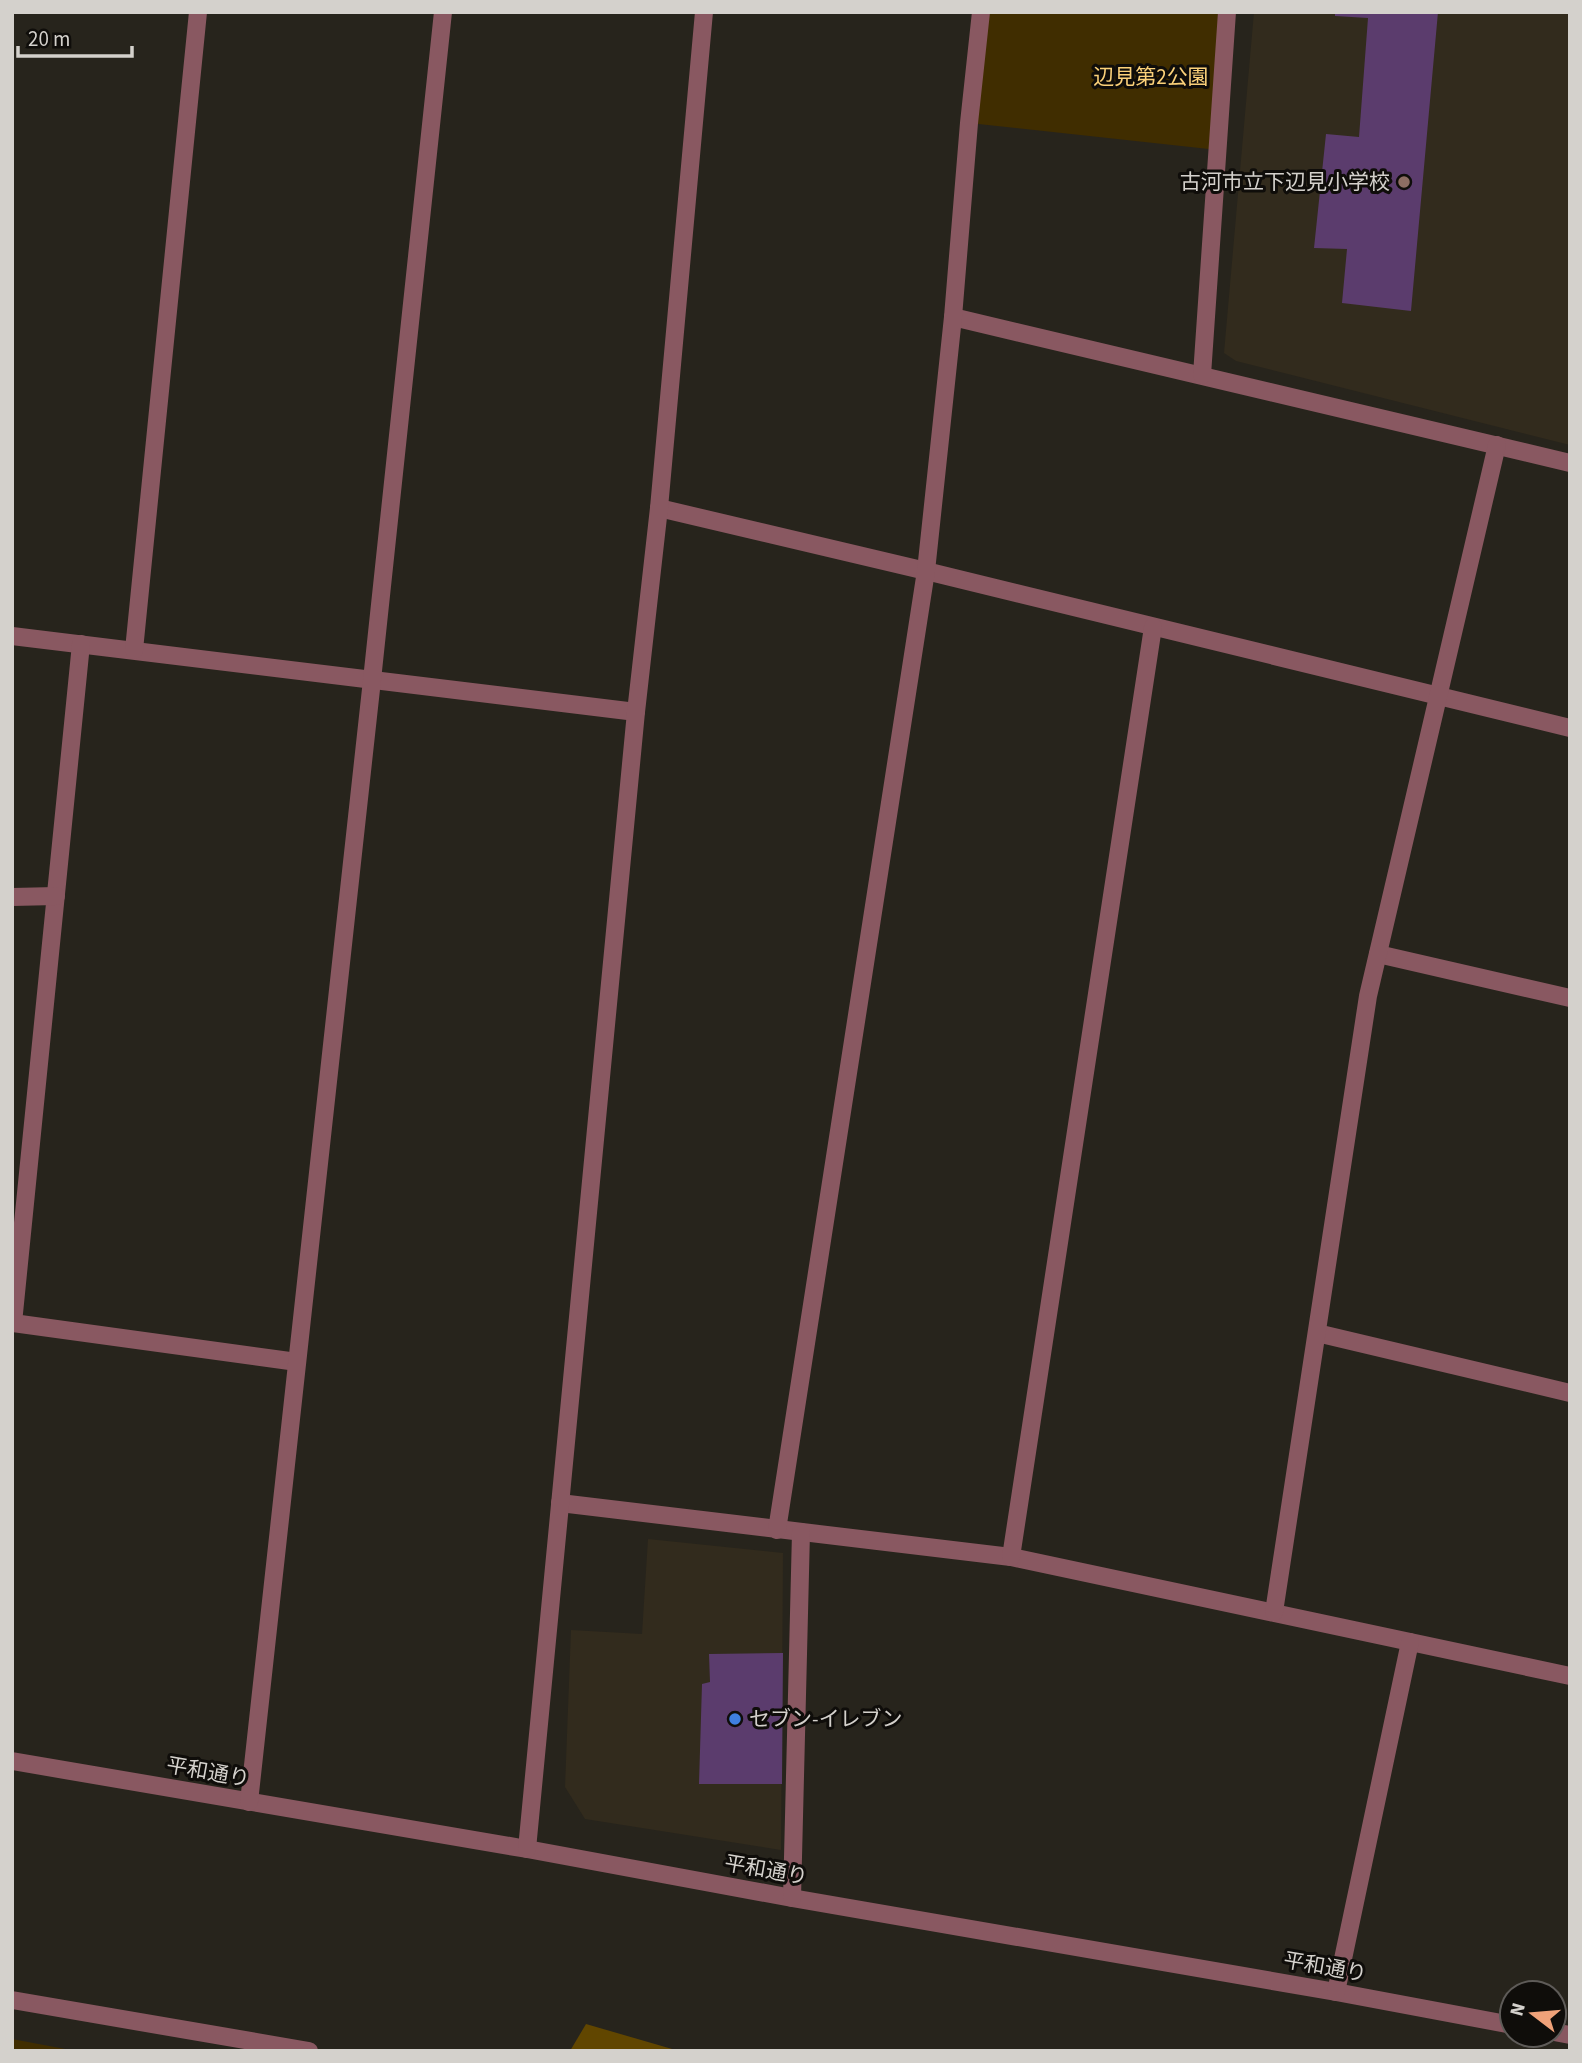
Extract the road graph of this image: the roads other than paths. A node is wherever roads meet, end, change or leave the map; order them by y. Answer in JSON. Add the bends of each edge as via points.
{"nodes":[{"id":1,"x":198,"y":12,"type":"edge"},
{"id":2,"x":443,"y":12,"type":"edge"},
{"id":3,"x":704,"y":12,"type":"edge"},
{"id":4,"x":981,"y":12,"type":"edge"},
{"id":5,"x":1227,"y":12,"type":"edge"},
{"id":6,"x":953,"y":317,"type":"junction"},
{"id":7,"x":1202,"y":375,"type":"junction"},
{"id":8,"x":1497,"y":445,"type":"junction"},
{"id":9,"x":1570,"y":463,"type":"edge"},
{"id":10,"x":659,"y":508,"type":"junction"},
{"id":11,"x":926,"y":571,"type":"junction"},
{"id":12,"x":1153,"y":627,"type":"junction"},
{"id":13,"x":12,"y":636,"type":"edge"},
{"id":14,"x":81,"y":644,"type":"junction"},
{"id":15,"x":134,"y":650,"type":"junction"},
{"id":16,"x":372,"y":680,"type":"junction"},
{"id":17,"x":1437,"y":697,"type":"junction"},
{"id":18,"x":636,"y":712,"type":"junction"},
{"id":19,"x":1570,"y":728,"type":"edge"},
{"id":20,"x":56,"y":896,"type":"junction"},
{"id":21,"x":12,"y":897,"type":"edge"},
{"id":22,"x":1378,"y":954,"type":"junction"},
{"id":23,"x":1570,"y":998,"type":"edge"},
{"id":24,"x":13,"y":1323,"type":"edge"},
{"id":25,"x":1317,"y":1333,"type":"junction"},
{"id":26,"x":298,"y":1362,"type":"junction"},
{"id":27,"x":1570,"y":1393,"type":"edge"},
{"id":28,"x":560,"y":1503,"type":"junction"},
{"id":29,"x":777,"y":1531,"type":"junction"},
{"id":30,"x":801,"y":1532,"type":"junction"},
{"id":31,"x":1011,"y":1557,"type":"junction"},
{"id":32,"x":1274,"y":1612,"type":"junction"},
{"id":33,"x":1410,"y":1642,"type":"junction"},
{"id":34,"x":1570,"y":1675,"type":"edge"},
{"id":35,"x":12,"y":1760,"type":"edge"},
{"id":36,"x":249,"y":1802,"type":"junction"},
{"id":37,"x":527,"y":1849,"type":"junction"},
{"id":38,"x":792,"y":1898,"type":"junction"},
{"id":39,"x":1336,"y":1992,"type":"junction"},
{"id":40,"x":12,"y":2000,"type":"edge"},
{"id":41,"x":1498,"y":2022,"type":"edge"},
{"id":42,"x":309,"y":2051,"type":"edge"}],
"edges":[{"from":1,"to":15,"type":"street"},
{"from":2,"to":16,"type":"street"},
{"from":3,"to":10,"type":"street"},
{"from":4,"to":6,"type":"street"},
{"from":5,"to":7,"type":"street"},
{"from":6,"to":7,"type":"street"},
{"from":6,"to":11,"type":"street"},
{"from":7,"to":8,"type":"street"},
{"from":8,"to":9,"type":"street"},
{"from":8,"to":17,"type":"street"},
{"from":10,"to":11,"type":"street"},
{"from":10,"to":18,"type":"street"},
{"from":11,"to":12,"type":"street"},
{"from":11,"to":29,"type":"street"},
{"from":12,"to":17,"type":"street"},
{"from":12,"to":31,"type":"street"},
{"from":13,"to":14,"type":"street"},
{"from":14,"to":15,"type":"street"},
{"from":14,"to":20,"type":"street"},
{"from":15,"to":16,"type":"street"},
{"from":16,"to":18,"type":"street"},
{"from":16,"to":26,"type":"street"},
{"from":17,"to":19,"type":"street"},
{"from":17,"to":22,"type":"street"},
{"from":18,"to":28,"type":"street"},
{"from":20,"to":21,"type":"street"},
{"from":20,"to":24,"type":"street"},
{"from":22,"to":23,"type":"street"},
{"from":22,"to":25,"type":"street"},
{"from":24,"to":26,"type":"street"},
{"from":25,"to":27,"type":"street"},
{"from":25,"to":32,"type":"street"},
{"from":26,"to":36,"type":"street"},
{"from":28,"to":29,"type":"street"},
{"from":28,"to":37,"type":"street"},
{"from":29,"to":30,"type":"street"},
{"from":30,"to":31,"type":"street"},
{"from":30,"to":38,"type":"street"},
{"from":31,"to":32,"type":"street"},
{"from":32,"to":33,"type":"street"},
{"from":33,"to":34,"type":"street"},
{"from":33,"to":39,"type":"street"},
{"from":35,"to":36,"type":"street","name":"平和通り"},
{"from":36,"to":37,"type":"street","name":"平和通り"},
{"from":37,"to":38,"type":"street","name":"平和通り"},
{"from":38,"to":39,"type":"street","name":"平和通り"},
{"from":39,"to":41,"type":"street","name":"平和通り"},
{"from":40,"to":42,"type":"street"}]}
